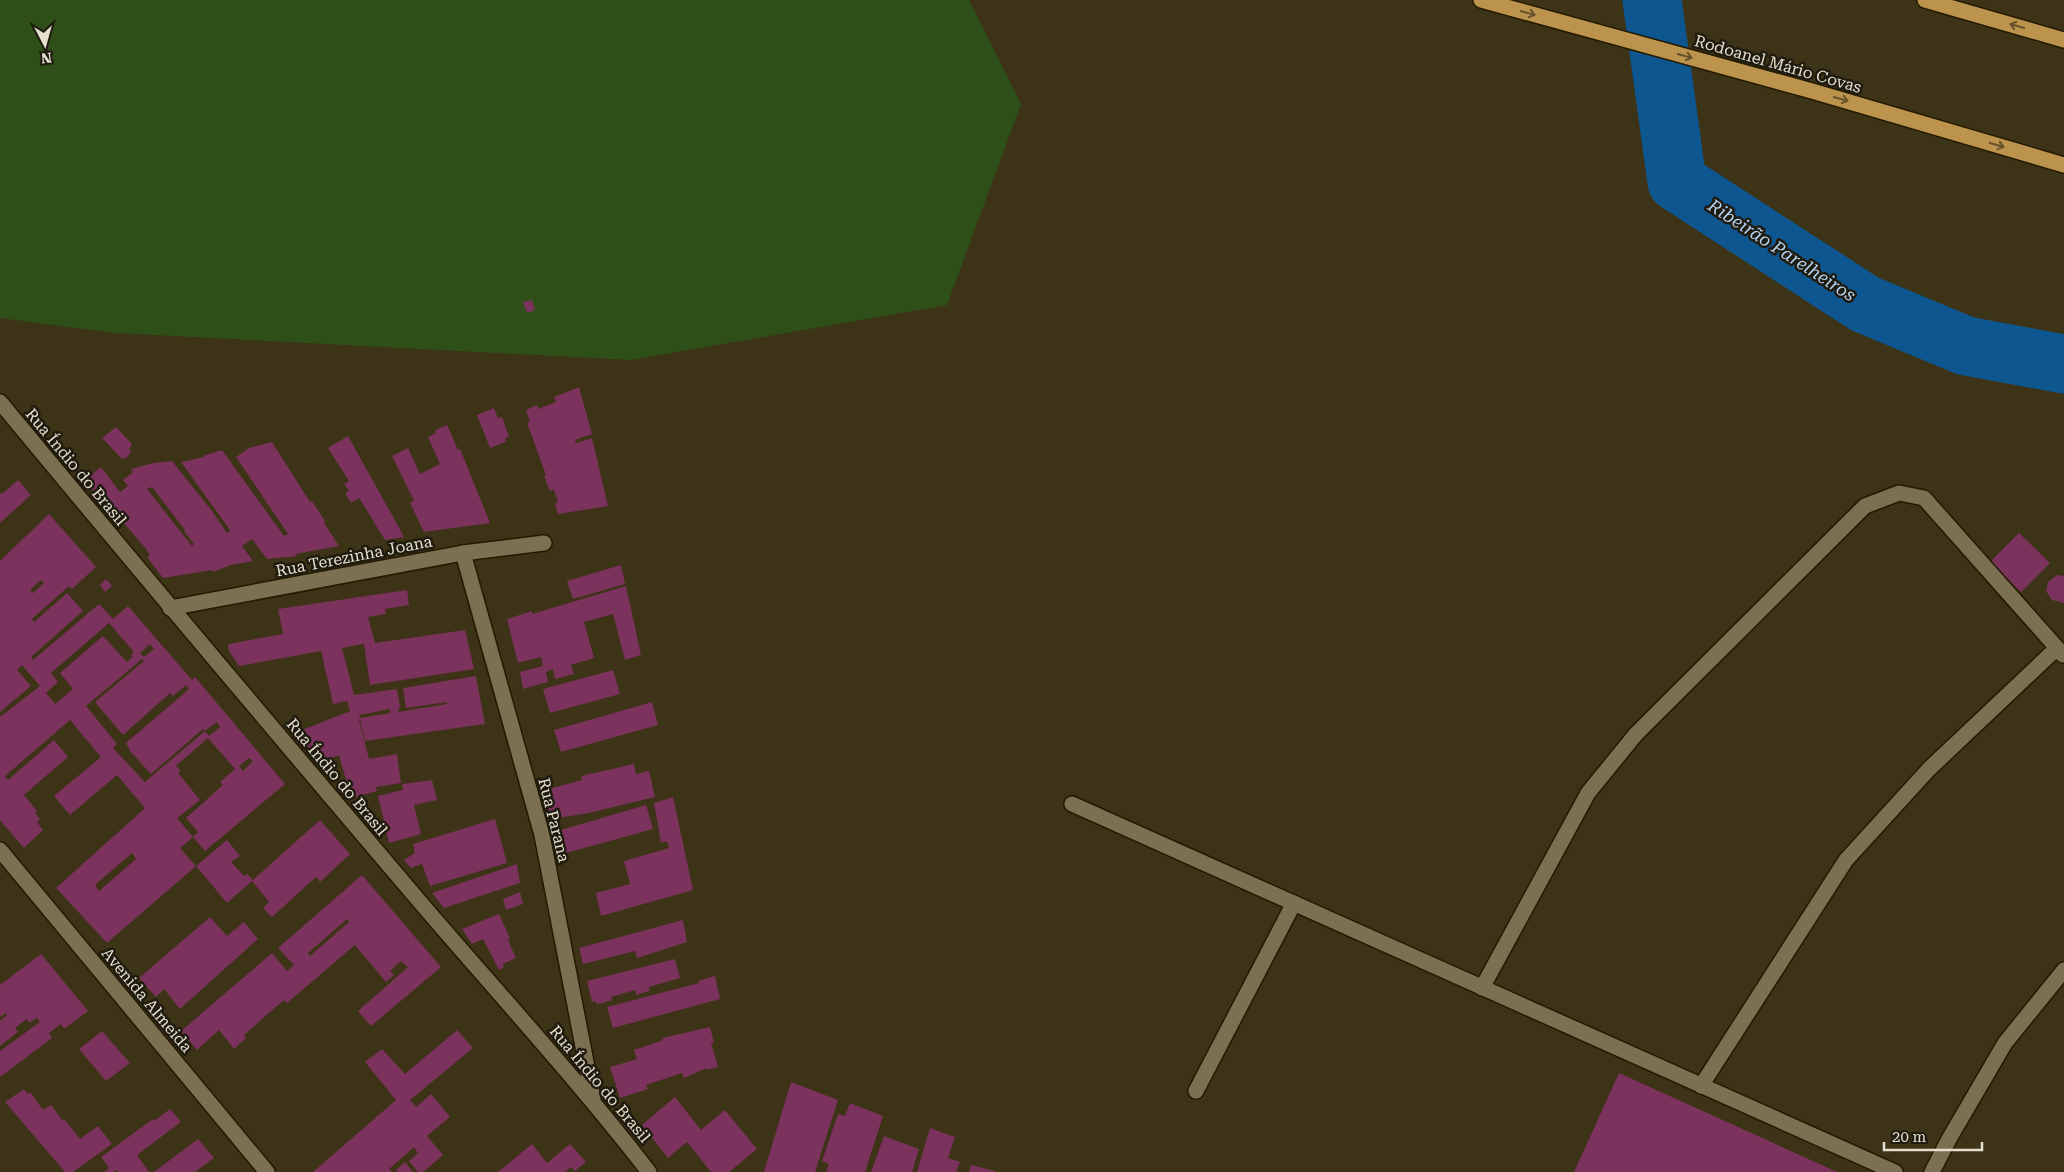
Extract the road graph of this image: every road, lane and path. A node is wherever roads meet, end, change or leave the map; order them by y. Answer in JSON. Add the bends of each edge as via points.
{"nodes":[{"id":1,"x":1481,"y":0,"type":"edge"},
{"id":2,"x":1925,"y":0,"type":"edge"},
{"id":3,"x":2064,"y":40,"type":"edge"},
{"id":4,"x":2064,"y":165,"type":"edge"},
{"id":5,"x":0,"y":402,"type":"edge"},
{"id":6,"x":544,"y":543,"type":"dead end"},
{"id":7,"x":463,"y":553,"type":"junction"},
{"id":8,"x":170,"y":608,"type":"junction"},
{"id":9,"x":2061,"y":652,"type":"edge"},
{"id":10,"x":1072,"y":804,"type":"dead end"},
{"id":11,"x":0,"y":850,"type":"edge"},
{"id":12,"x":1294,"y":903,"type":"junction"},
{"id":13,"x":2064,"y":970,"type":"edge"},
{"id":14,"x":1482,"y":988,"type":"junction"},
{"id":15,"x":1701,"y":1086,"type":"junction"},
{"id":16,"x":1196,"y":1091,"type":"dead end"},
{"id":17,"x":593,"y":1100,"type":"junction"},
{"id":18,"x":267,"y":1172,"type":"edge"},
{"id":19,"x":649,"y":1172,"type":"edge"},
{"id":20,"x":1895,"y":1172,"type":"edge"},
{"id":21,"x":1932,"y":1172,"type":"edge"}],
"edges":[{"from":1,"to":4,"type":"highway","name":"Rodoanel Mário Covas","one_way":true,"via":[[1812,91]]},
{"from":3,"to":2,"type":"highway","one_way":true},
{"from":5,"to":8,"type":"street","name":"Rua Índio do Brasil"},
{"from":6,"to":7,"type":"street","name":"Rua Terezinha Joana"},
{"from":7,"to":8,"type":"street","name":"Rua Terezinha Joana"},
{"from":7,"to":17,"type":"street","name":"Rua Parana","via":[[542,835]]},
{"from":8,"to":17,"type":"street","name":"Rua Índio do Brasil"},
{"from":9,"to":14,"type":"street","via":[[1924,498],[1898,493],[1865,506],[1636,734],[1588,793]]},
{"from":9,"to":15,"type":"street","via":[[1929,769],[1846,860]]},
{"from":10,"to":12,"type":"street"},
{"from":11,"to":18,"type":"street","name":"Avenida Almeida"},
{"from":12,"to":14,"type":"street"},
{"from":12,"to":16,"type":"street"},
{"from":13,"to":21,"type":"street","via":[[2006,1043]]},
{"from":14,"to":15,"type":"street"},
{"from":15,"to":20,"type":"street"},
{"from":17,"to":19,"type":"street","name":"Rua Índio do Brasil"}]}
